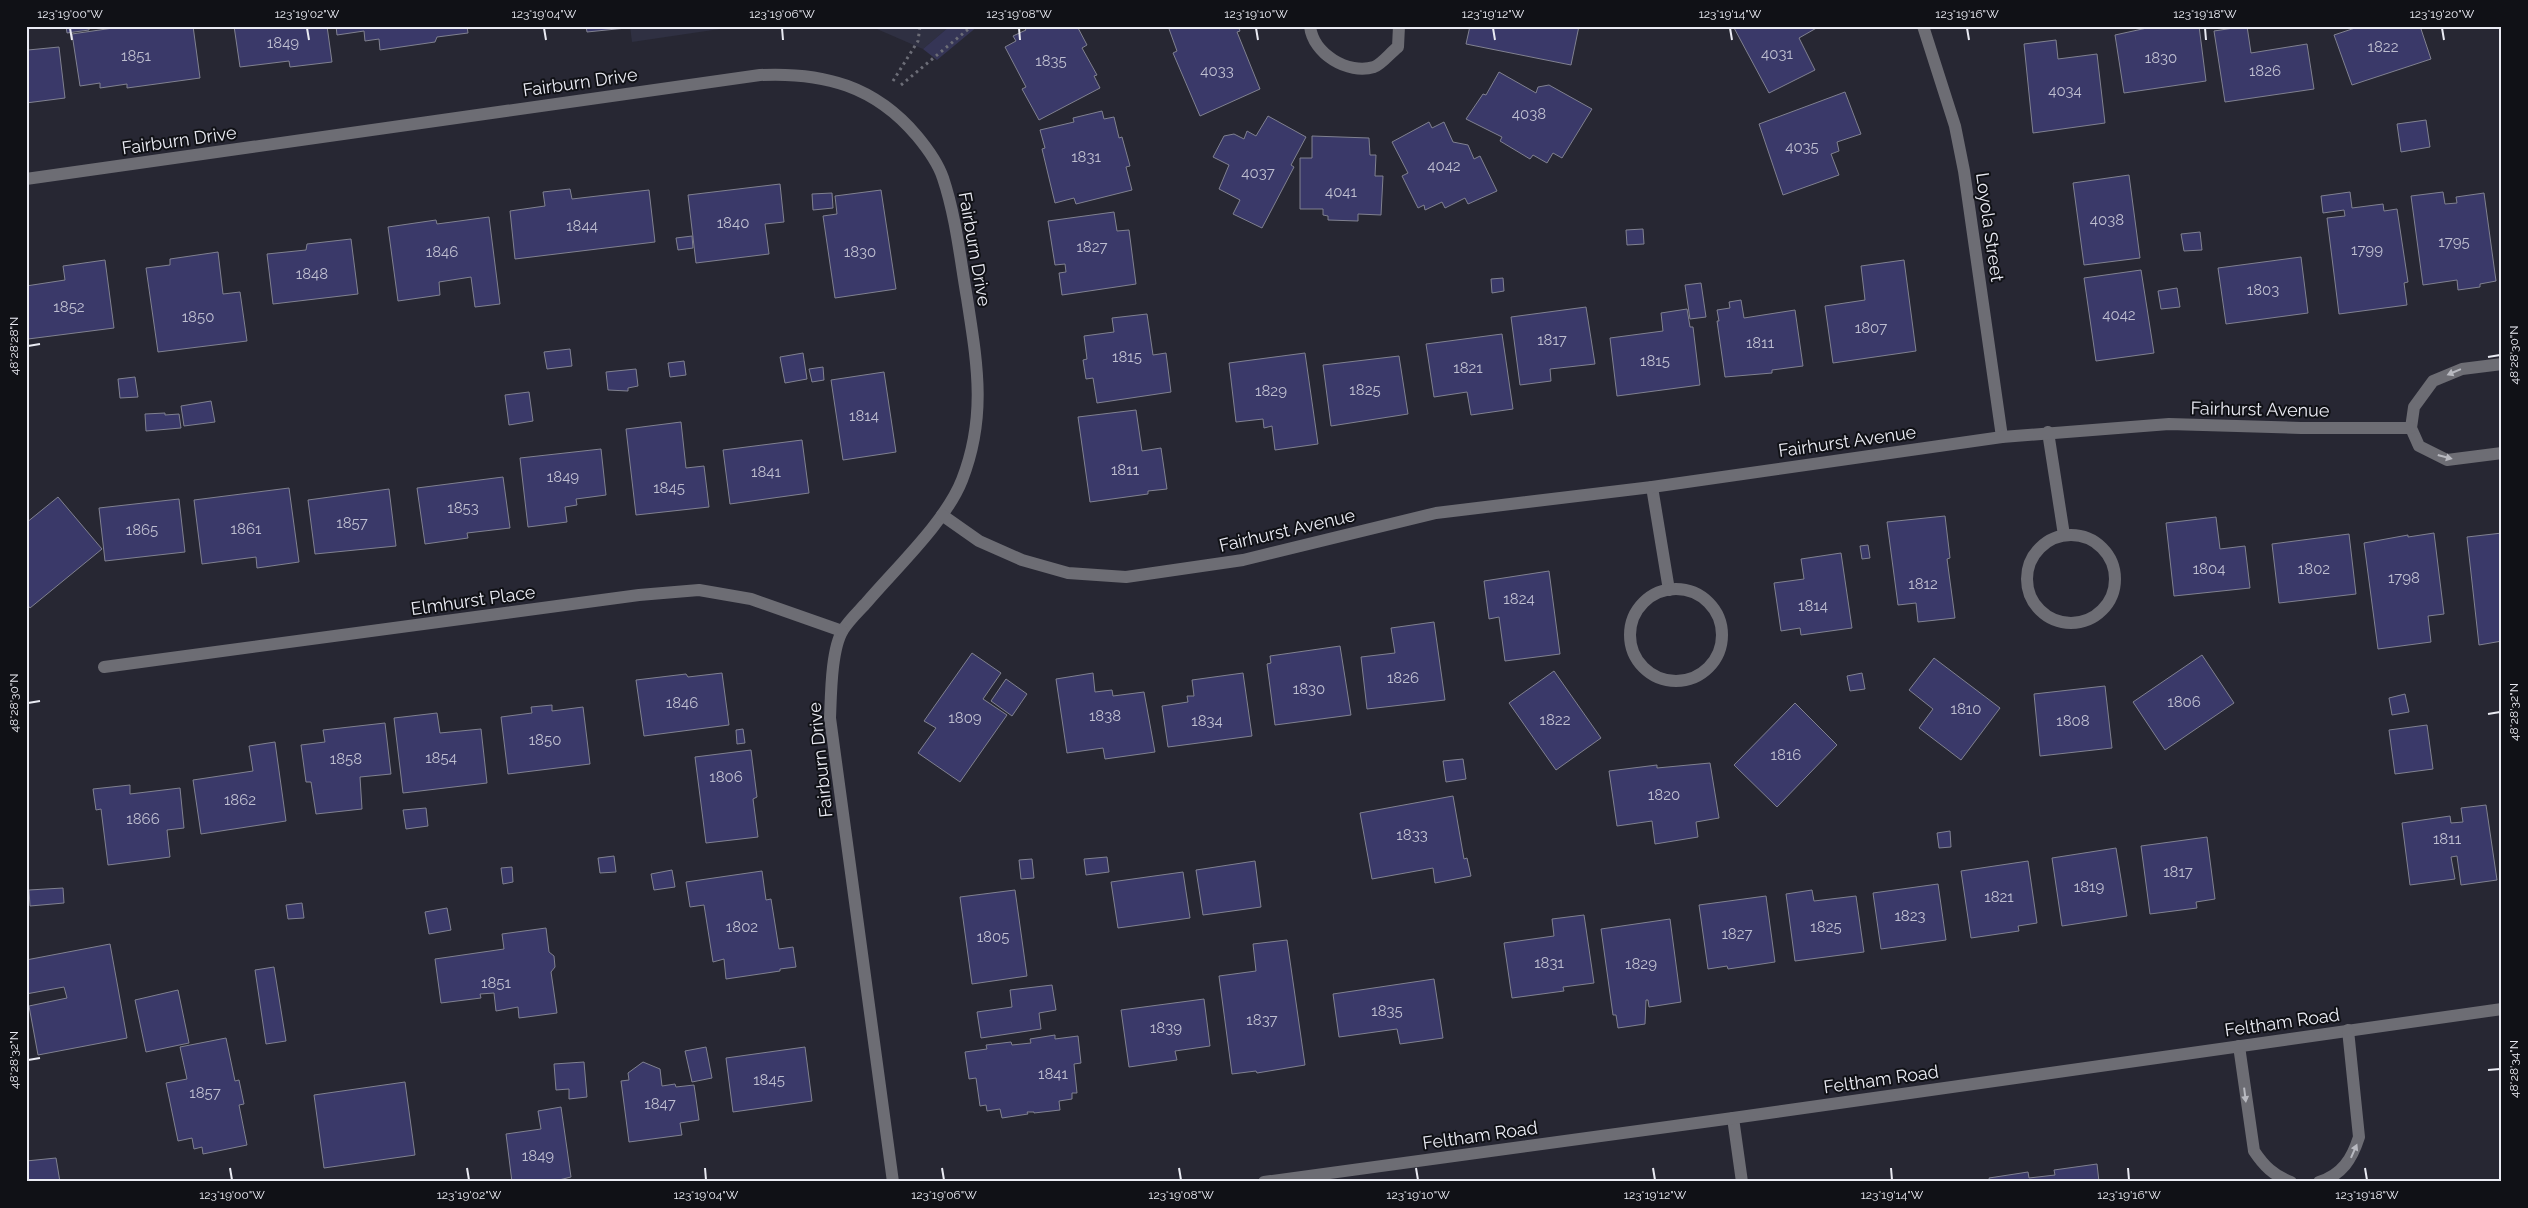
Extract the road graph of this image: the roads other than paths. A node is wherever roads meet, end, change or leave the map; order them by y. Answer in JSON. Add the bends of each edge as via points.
{"nodes":[{"id":1,"x":1310,"y":26,"type":"edge"},
{"id":2,"x":1399,"y":26,"type":"edge"},
{"id":3,"x":1923,"y":26,"type":"edge"},
{"id":4,"x":26,"y":179,"type":"edge"},
{"id":5,"x":2502,"y":364,"type":"edge"},
{"id":6,"x":2411,"y":428,"type":"junction"},
{"id":7,"x":2048,"y":432,"type":"junction"},
{"id":8,"x":2002,"y":437,"type":"junction"},
{"id":9,"x":2502,"y":453,"type":"edge"},
{"id":10,"x":1652,"y":487,"type":"junction"},
{"id":11,"x":942,"y":515,"type":"junction"},
{"id":12,"x":2064,"y":536,"type":"junction"},
{"id":13,"x":1668,"y":590,"type":"junction"},
{"id":14,"x":842,"y":631,"type":"junction"},
{"id":15,"x":104,"y":667,"type":"dead end"},
{"id":16,"x":2502,"y":1009,"type":"edge"},
{"id":17,"x":2348,"y":1030,"type":"junction"},
{"id":18,"x":2239,"y":1046,"type":"junction"},
{"id":19,"x":1733,"y":1118,"type":"junction"},
{"id":20,"x":893,"y":1182,"type":"edge"},
{"id":21,"x":1264,"y":1182,"type":"edge"},
{"id":22,"x":1742,"y":1182,"type":"edge"},
{"id":23,"x":2291,"y":1182,"type":"edge"},
{"id":24,"x":2319,"y":1182,"type":"edge"}],
"edges":[{"from":1,"to":2,"type":"street","via":[[1326,56],[1348,68],[1375,67],[1398,47]]},
{"from":3,"to":8,"type":"street","name":"Loyola Street","via":[[1955,126],[1964,171]]},
{"from":4,"to":11,"type":"street","name":"Fairburn Drive","via":[[760,75],[794,73],[858,89],[903,120],[925,146],[942,176],[953,211],[979,374],[972,448],[962,482]]},
{"from":5,"to":6,"type":"street","one_way":true,"via":[[2462,369],[2433,381],[2414,407]]},
{"from":6,"to":7,"type":"street","name":"Fairhurst Avenue","via":[[2169,424]]},
{"from":6,"to":9,"type":"street","one_way":true,"via":[[2419,446],[2447,460]]},
{"from":7,"to":8,"type":"street","name":"Fairhurst Avenue"},
{"from":7,"to":12,"type":"street"},
{"from":8,"to":10,"type":"street","name":"Fairhurst Avenue"},
{"from":10,"to":11,"type":"street","name":"Fairhurst Avenue","via":[[1436,512],[1244,560],[1126,577],[1068,573],[1022,560],[979,541]]},
{"from":10,"to":13,"type":"street"},
{"from":11,"to":14,"type":"street","name":"Fairburn Drive"},
{"from":12,"to":12,"type":"street","via":[[2039,548],[2028,566],[2026,587],[2031,600],[2045,615],[2064,624],[2078,624],[2105,609],[2114,587],[2113,564],[2094,541],[2079,535]]},
{"from":13,"to":13,"type":"street","via":[[1655,595],[1639,609],[1630,628],[1630,643],[1635,657],[1656,677],[1669,681],[1685,680],[1712,664],[1720,650],[1719,619],[1699,596],[1684,590]]},
{"from":14,"to":15,"type":"street","name":"Elmhurst Place","via":[[751,598],[699,590],[629,596]]},
{"from":14,"to":20,"type":"street","name":"Fairburn Drive","via":[[831,677],[830,718]]},
{"from":16,"to":17,"type":"street","name":"Feltham Road"},
{"from":17,"to":18,"type":"street","name":"Feltham Road"},
{"from":24,"to":17,"type":"street","one_way":true,"via":[[2344,1168],[2354,1154],[2359,1137]]},
{"from":18,"to":19,"type":"street","name":"Feltham Road"},
{"from":18,"to":23,"type":"street","one_way":true,"via":[[2254,1151],[2264,1166]]},
{"from":19,"to":21,"type":"street","name":"Feltham Road"},
{"from":19,"to":22,"type":"street"}]}
